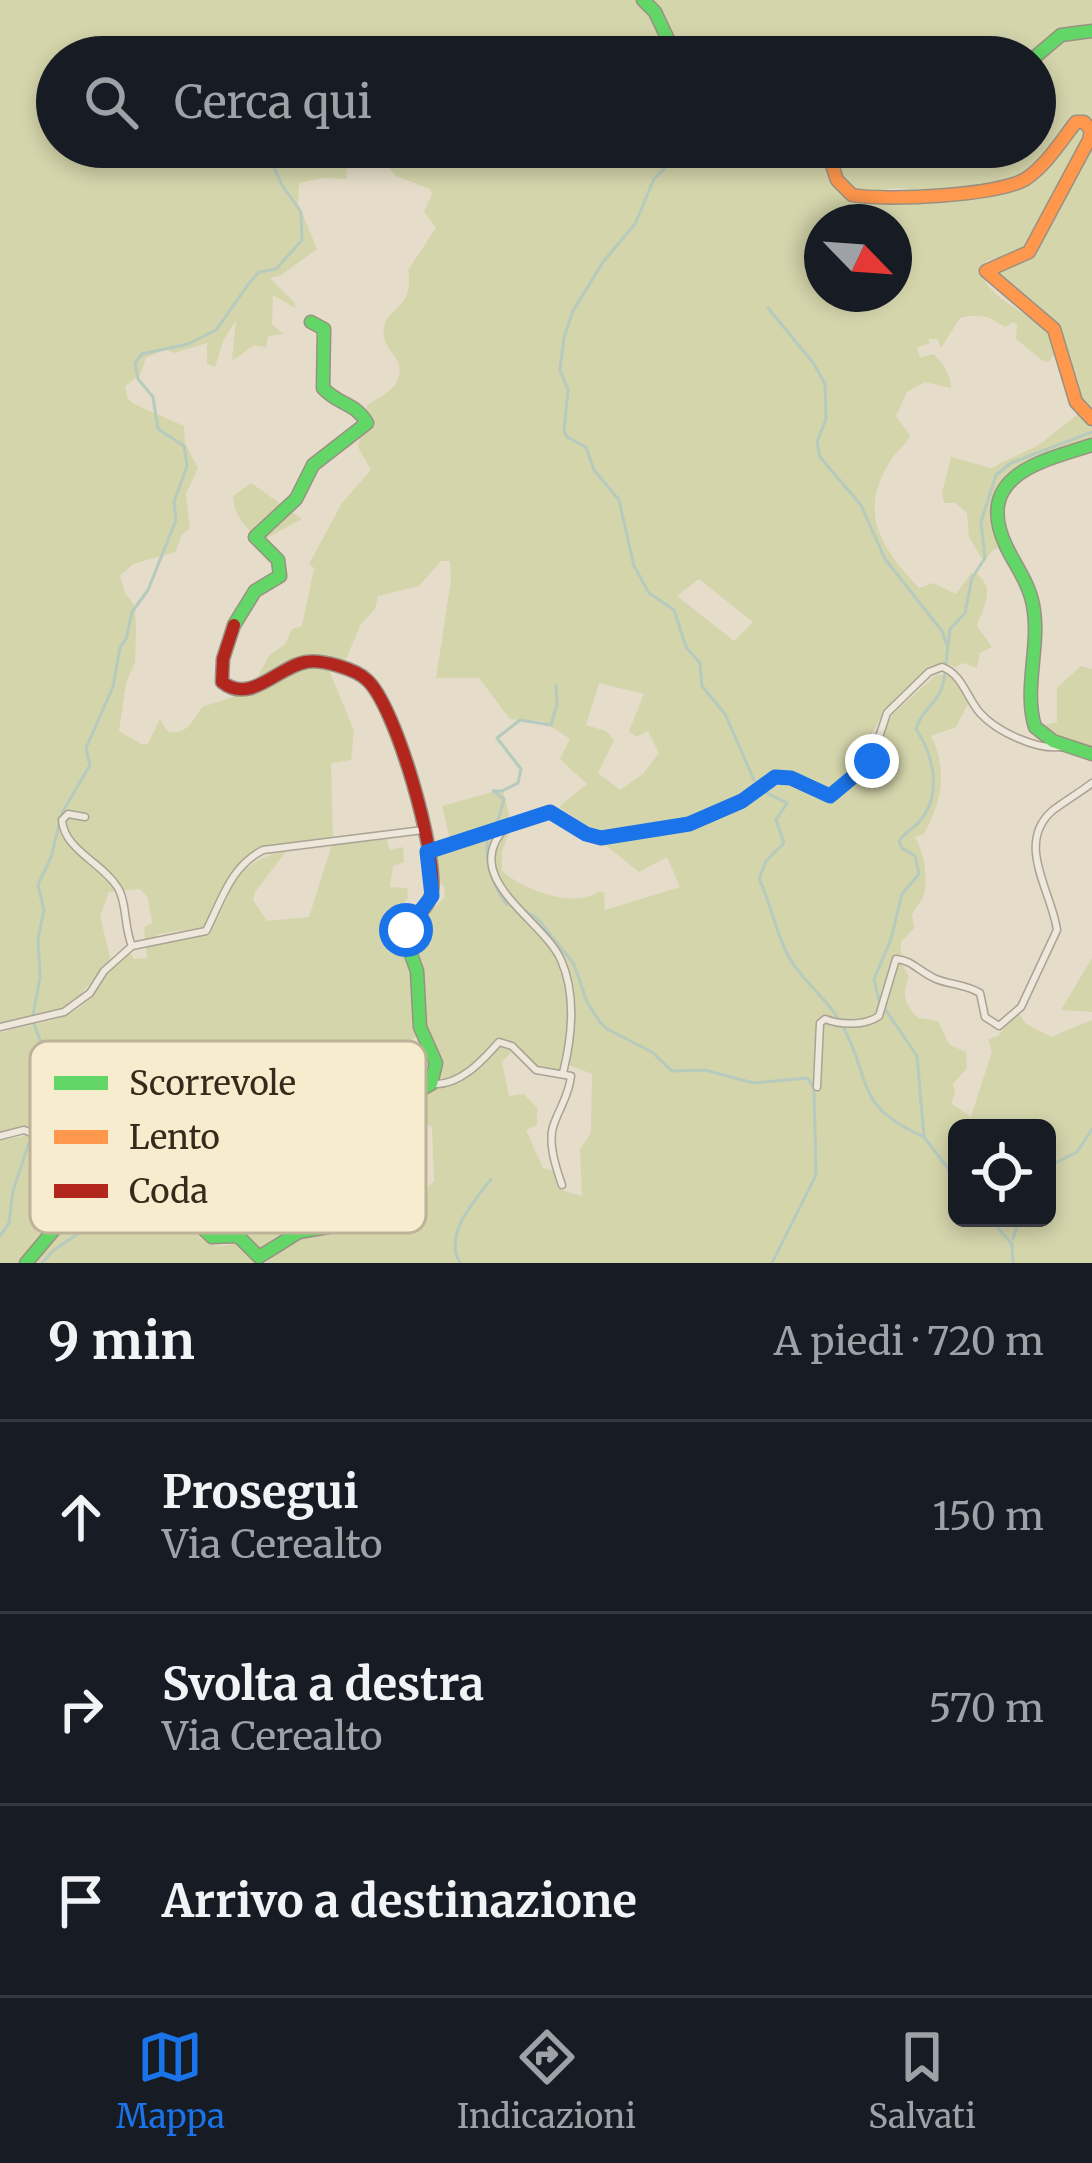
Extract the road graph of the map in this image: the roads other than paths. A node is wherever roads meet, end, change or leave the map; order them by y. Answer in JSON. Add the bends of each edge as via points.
{"nodes":[{"id":1,"x":643,"y":0,"type":"edge"},
{"id":2,"x":1092,"y":31,"type":"edge"},
{"id":3,"x":664,"y":36,"type":"edge"},
{"id":4,"x":1056,"y":39,"type":"edge"},
{"id":5,"x":1056,"y":144,"type":"edge"},
{"id":6,"x":832,"y":168,"type":"edge"},
{"id":7,"x":1035,"y":168,"type":"edge"},
{"id":8,"x":310,"y":322,"type":"dead end"},
{"id":9,"x":1092,"y":419,"type":"edge"},
{"id":10,"x":1092,"y":445,"type":"edge"},
{"id":11,"x":1065,"y":746,"type":"junction"},
{"id":12,"x":1092,"y":754,"type":"edge"},
{"id":13,"x":1092,"y":783,"type":"edge"},
{"id":14,"x":85,"y":817,"type":"dead end"},
{"id":15,"x":510,"y":823,"type":"junction"},
{"id":16,"x":423,"y":830,"type":"junction"},
{"id":17,"x":427,"y":852,"type":"junction"},
{"id":18,"x":132,"y":946,"type":"junction"},
{"id":19,"x":0,"y":1027,"type":"edge"},
{"id":20,"x":563,"y":1073,"type":"junction"},
{"id":21,"x":431,"y":1084,"type":"junction"},
{"id":22,"x":426,"y":1087,"type":"edge"},
{"id":23,"x":817,"y":1087,"type":"dead end"},
{"id":24,"x":30,"y":1132,"type":"edge"},
{"id":25,"x":0,"y":1136,"type":"edge"},
{"id":26,"x":562,"y":1185,"type":"dead end"},
{"id":27,"x":49,"y":1233,"type":"edge"},
{"id":28,"x":208,"y":1233,"type":"edge"},
{"id":29,"x":300,"y":1233,"type":"edge"},
{"id":30,"x":26,"y":1263,"type":"edge"}],
"edges":[{"from":1,"to":3,"type":"street"},
{"from":2,"to":4,"type":"street"},
{"from":5,"to":9,"type":"street","via":[[1076,122],[1091,130],[1029,252],[986,271],[1054,329],[1076,402]]},
{"from":6,"to":7,"type":"street","via":[[836,181],[861,199],[937,198],[1017,183]]},
{"from":8,"to":16,"type":"street","via":[[324,329],[326,394],[359,409],[367,423],[313,464],[296,499],[255,537],[278,560],[280,576],[242,609],[222,682],[249,690],[319,661],[366,678],[413,780]]},
{"from":10,"to":11,"type":"street","via":[[1017,471],[996,513],[1032,600],[1030,716]]},
{"from":11,"to":12,"type":"street"},
{"from":11,"to":15,"type":"street","via":[[1031,743],[982,716],[942,667],[887,713],[872,761],[830,796],[775,777],[689,824],[601,838],[550,812]]},
{"from":13,"to":23,"type":"street","via":[[1040,827],[1036,865],[1057,930],[1021,1007],[999,1026],[985,1017],[980,993],[898,958],[873,1021],[820,1023]]},
{"from":14,"to":18,"type":"street","via":[[68,814],[64,835],[119,890]]},
{"from":15,"to":17,"type":"street"},
{"from":15,"to":20,"type":"street","via":[[496,840],[494,875],[550,939],[568,979]]},
{"from":16,"to":17,"type":"street"},
{"from":16,"to":18,"type":"street","via":[[263,850],[232,875],[206,931]]},
{"from":17,"to":21,"type":"street","via":[[432,896],[405,940],[417,971],[420,1027],[436,1063]]},
{"from":18,"to":19,"type":"street","via":[[64,1012]]},
{"from":20,"to":21,"type":"street","via":[[536,1070],[499,1042],[458,1078]]},
{"from":20,"to":26,"type":"street","via":[[571,1082],[552,1128]]},
{"from":21,"to":22,"type":"street"},
{"from":24,"to":25,"type":"street"},
{"from":27,"to":30,"type":"street"},
{"from":28,"to":29,"type":"street","via":[[244,1238],[259,1258]]}]}
